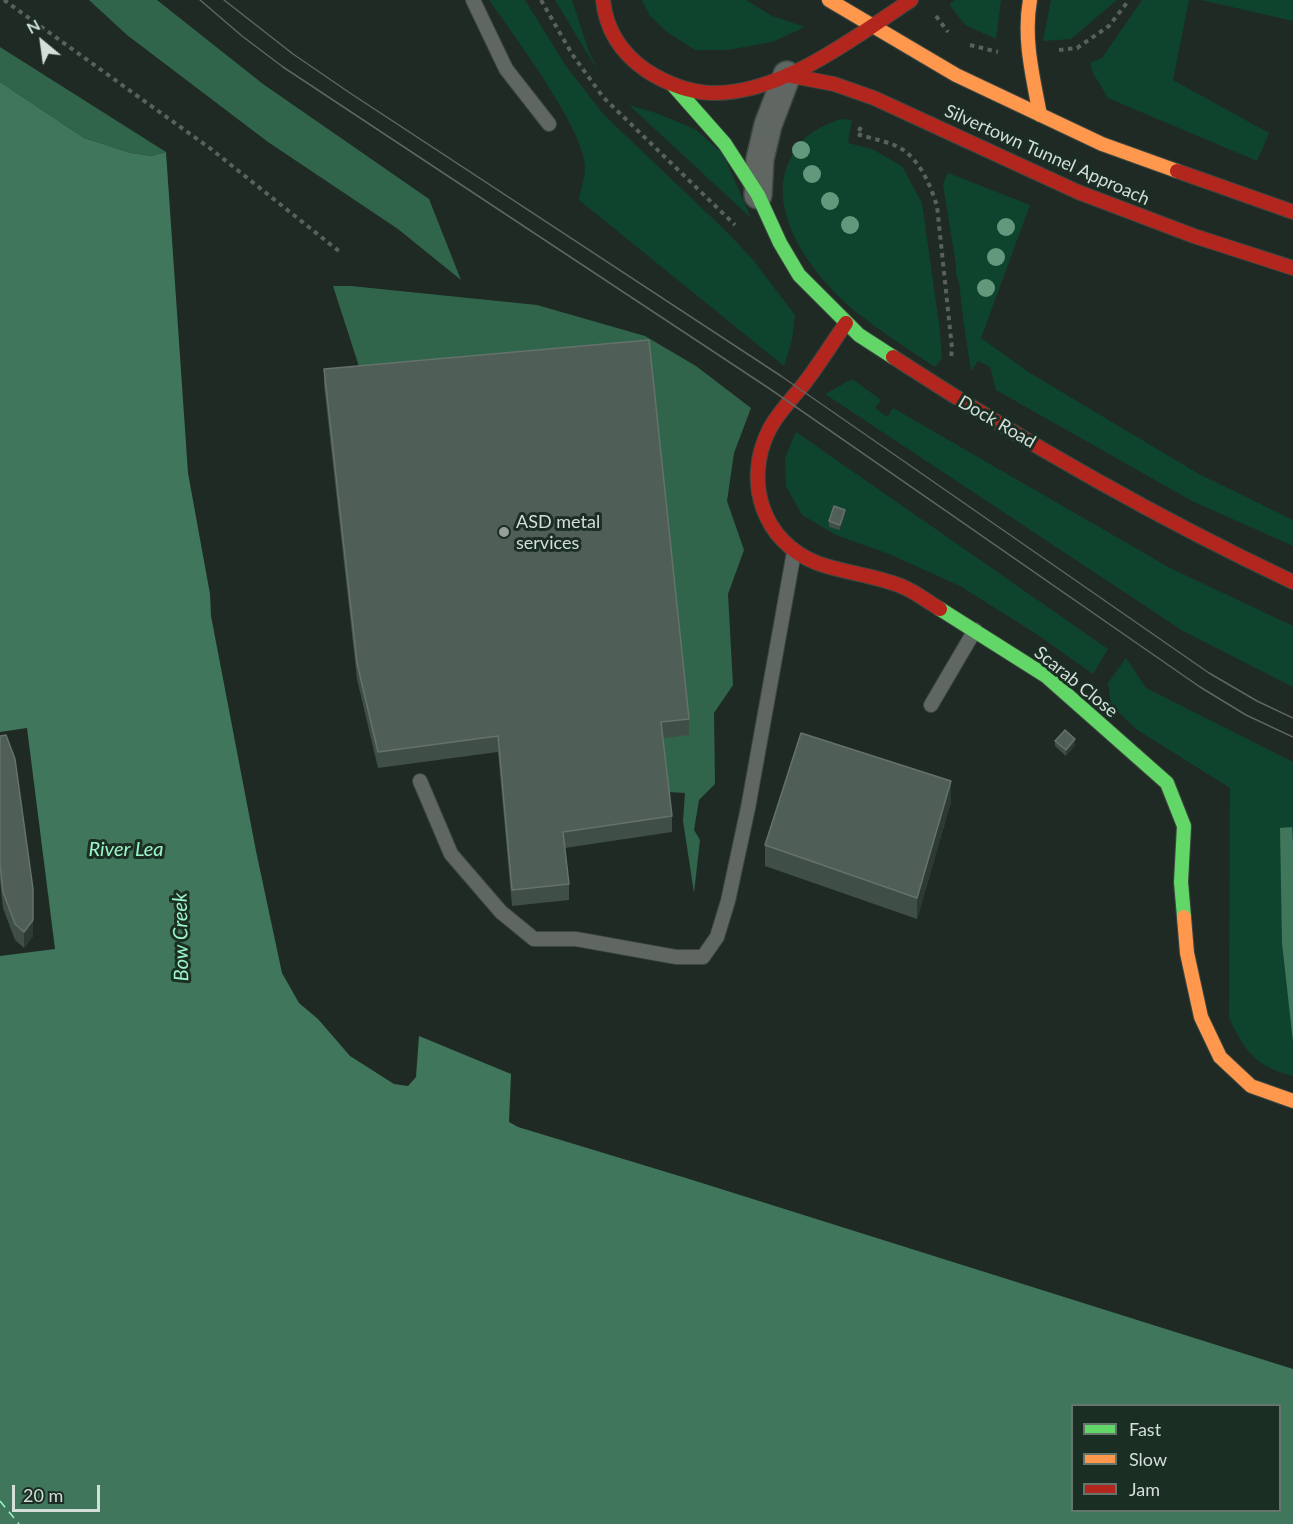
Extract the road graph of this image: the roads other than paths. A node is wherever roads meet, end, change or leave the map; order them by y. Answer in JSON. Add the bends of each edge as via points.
{"nodes":[{"id":1,"x":473,"y":0,"type":"edge"},
{"id":2,"x":602,"y":0,"type":"edge"},
{"id":3,"x":829,"y":0,"type":"edge"},
{"id":4,"x":911,"y":0,"type":"edge"},
{"id":5,"x":1030,"y":0,"type":"edge"},
{"id":6,"x":872,"y":26,"type":"junction"},
{"id":7,"x":787,"y":75,"type":"junction"},
{"id":8,"x":674,"y":85,"type":"junction"},
{"id":9,"x":1040,"y":115,"type":"junction"},
{"id":10,"x":549,"y":124,"type":"dead end"},
{"id":11,"x":758,"y":195,"type":"junction"},
{"id":12,"x":1293,"y":212,"type":"edge"},
{"id":13,"x":1293,"y":268,"type":"edge"},
{"id":14,"x":846,"y":323,"type":"junction"},
{"id":15,"x":794,"y":552,"type":"junction"},
{"id":16,"x":1293,"y":582,"type":"edge"},
{"id":17,"x":975,"y":630,"type":"junction"},
{"id":18,"x":931,"y":705,"type":"dead end"},
{"id":19,"x":420,"y":781,"type":"dead end"},
{"id":20,"x":1293,"y":1101,"type":"edge"}],
"edges":[{"from":1,"to":10,"type":"lane","via":[[506,69]]},
{"from":2,"to":8,"type":"main road","via":[[610,31],[629,57]]},
{"from":3,"to":6,"type":"main road","name":"Silvertown Tunnel Approach"},
{"from":4,"to":6,"type":"main road"},
{"from":5,"to":9,"type":"main road","via":[[1029,52]]},
{"from":6,"to":7,"type":"main road"},
{"from":6,"to":9,"type":"main road","name":"Silvertown Tunnel Approach","via":[[956,75]]},
{"from":7,"to":8,"type":"main road","via":[[732,92],[712,93]]},
{"from":7,"to":11,"type":"street","name":"Dock Road","via":[[768,125],[760,159]]},
{"from":7,"to":13,"type":"main road","name":"Silvertown Tunnel Approach","via":[[834,84],[874,98],[1078,192]]},
{"from":8,"to":11,"type":"main road","name":"Dock Road","via":[[725,144]]},
{"from":9,"to":12,"type":"main road","name":"Silvertown Tunnel Approach","via":[[1102,144]]},
{"from":11,"to":14,"type":"main road","name":"Dock Road","via":[[799,275]]},
{"from":14,"to":15,"type":"main road","name":"Scarab Close","via":[[769,429],[761,451],[761,506],[776,534]]},
{"from":14,"to":16,"type":"main road","name":"Dock Road","via":[[859,336],[959,400],[1176,525]]},
{"from":15,"to":17,"type":"main road","name":"Scarab Close","via":[[818,563],[902,586]]},
{"from":15,"to":19,"type":"lane","via":[[728,901],[717,937],[703,957],[676,957],[576,939],[534,939],[501,912],[451,854]]},
{"from":17,"to":18,"type":"lane"},
{"from":17,"to":20,"type":"main road","name":"Scarab Close","via":[[1046,676],[1167,783],[1184,826],[1180,882],[1187,953],[1201,1017],[1220,1057],[1251,1086]]}]}
